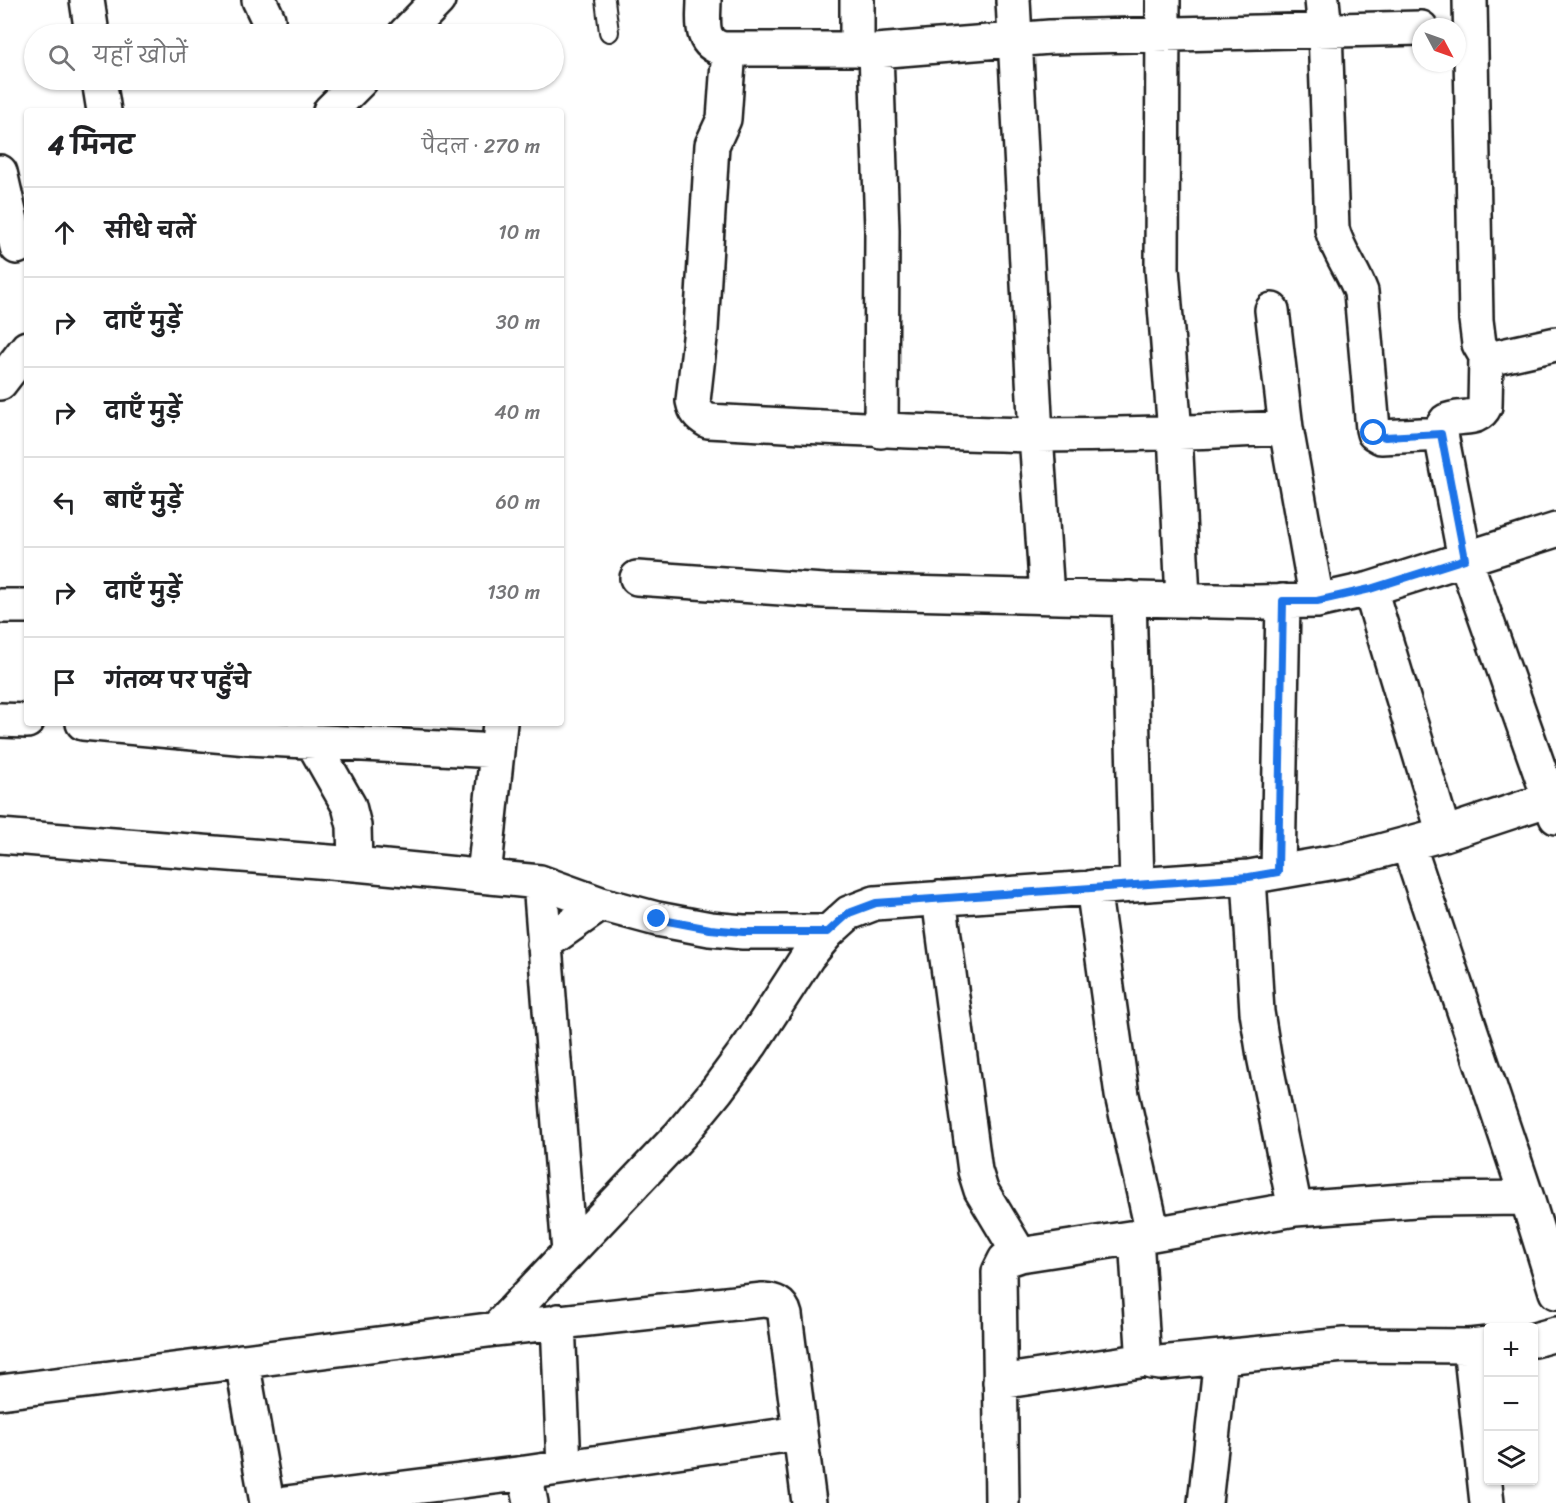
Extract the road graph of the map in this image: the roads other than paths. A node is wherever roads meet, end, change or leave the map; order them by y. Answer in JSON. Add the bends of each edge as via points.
{"nodes":[{"id":1,"x":87,"y":0,"type":"edge"},
{"id":2,"x":438,"y":0,"type":"edge"},
{"id":3,"x":605,"y":0,"type":"edge"},
{"id":4,"x":704,"y":0,"type":"edge"},
{"id":5,"x":857,"y":0,"type":"edge"},
{"id":6,"x":1014,"y":0,"type":"edge"},
{"id":7,"x":1163,"y":0,"type":"edge"},
{"id":8,"x":1324,"y":15,"type":"edge"},
{"id":9,"x":1402,"y":19,"type":"edge"},
{"id":10,"x":91,"y":24,"type":"edge"},
{"id":11,"x":415,"y":24,"type":"edge"},
{"id":12,"x":609,"y":32,"type":"dead end"},
{"id":13,"x":1165,"y":34,"type":"junction"},
{"id":14,"x":1017,"y":39,"type":"junction"},
{"id":15,"x":729,"y":49,"type":"junction"},
{"id":16,"x":866,"y":50,"type":"junction"},
{"id":17,"x":1465,"y":72,"type":"edge"},
{"id":18,"x":101,"y":90,"type":"edge"},
{"id":19,"x":351,"y":90,"type":"edge"},
{"id":20,"x":104,"y":108,"type":"edge"},
{"id":21,"x":333,"y":108,"type":"edge"},
{"id":22,"x":0,"y":172,"type":"edge"},
{"id":23,"x":15,"y":247,"type":"edge"},
{"id":24,"x":1272,"y":310,"type":"dead end"},
{"id":25,"x":1556,"y":344,"type":"edge"},
{"id":26,"x":24,"y":352,"type":"edge"},
{"id":27,"x":1486,"y":356,"type":"junction"},
{"id":28,"x":0,"y":382,"type":"edge"},
{"id":29,"x":1286,"y":429,"type":"junction"},
{"id":30,"x":881,"y":431,"type":"junction"},
{"id":31,"x":1175,"y":432,"type":"junction"},
{"id":32,"x":1441,"y":434,"type":"junction"},
{"id":33,"x":1036,"y":435,"type":"junction"},
{"id":34,"x":1556,"y":530,"type":"edge"},
{"id":35,"x":1465,"y":559,"type":"junction"},
{"id":36,"x":637,"y":578,"type":"dead end"},
{"id":37,"x":1370,"y":589,"type":"junction"},
{"id":38,"x":1047,"y":596,"type":"junction"},
{"id":39,"x":1129,"y":598,"type":"junction"},
{"id":40,"x":1184,"y":599,"type":"junction"},
{"id":41,"x":1283,"y":601,"type":"junction"},
{"id":42,"x":1317,"y":601,"type":"junction"},
{"id":43,"x":0,"y":606,"type":"edge"},
{"id":44,"x":24,"y":606,"type":"edge"},
{"id":45,"x":0,"y":720,"type":"edge"},
{"id":46,"x":24,"y":721,"type":"edge"},
{"id":47,"x":117,"y":726,"type":"edge"},
{"id":48,"x":498,"y":737,"type":"edge"},
{"id":49,"x":312,"y":741,"type":"junction"},
{"id":50,"x":1554,"y":804,"type":"edge"},
{"id":51,"x":1444,"y":834,"type":"junction"},
{"id":52,"x":0,"y":836,"type":"edge"},
{"id":53,"x":1408,"y":844,"type":"junction"},
{"id":54,"x":356,"y":864,"type":"junction"},
{"id":55,"x":1263,"y":874,"type":"junction"},
{"id":56,"x":484,"y":876,"type":"junction"},
{"id":57,"x":540,"y":882,"type":"junction"},
{"id":58,"x":1137,"y":884,"type":"junction"},
{"id":59,"x":1093,"y":887,"type":"junction"},
{"id":60,"x":939,"y":898,"type":"junction"},
{"id":61,"x":601,"y":904,"type":"junction"},
{"id":62,"x":828,"y":932,"type":"junction"},
{"id":63,"x":544,"y":944,"type":"junction"},
{"id":64,"x":1527,"y":1198,"type":"junction"},
{"id":65,"x":1295,"y":1209,"type":"junction"},
{"id":66,"x":1144,"y":1236,"type":"junction"},
{"id":67,"x":1549,"y":1241,"type":"edge"},
{"id":68,"x":569,"y":1252,"type":"junction"},
{"id":69,"x":1020,"y":1255,"type":"junction"},
{"id":70,"x":1556,"y":1292,"type":"edge"},
{"id":71,"x":558,"y":1322,"type":"junction"},
{"id":72,"x":496,"y":1329,"type":"junction"},
{"id":73,"x":1556,"y":1334,"type":"edge"},
{"id":74,"x":1538,"y":1339,"type":"edge"},
{"id":75,"x":1479,"y":1345,"type":"edge"},
{"id":76,"x":1221,"y":1357,"type":"junction"},
{"id":77,"x":242,"y":1362,"type":"junction"},
{"id":78,"x":1152,"y":1362,"type":"junction"},
{"id":79,"x":1000,"y":1382,"type":"junction"},
{"id":80,"x":0,"y":1392,"type":"edge"},
{"id":81,"x":800,"y":1433,"type":"junction"},
{"id":82,"x":564,"y":1467,"type":"junction"},
{"id":83,"x":528,"y":1488,"type":"edge"},
{"id":84,"x":267,"y":1503,"type":"edge"},
{"id":85,"x":286,"y":1503,"type":"edge"},
{"id":86,"x":809,"y":1503,"type":"edge"},
{"id":87,"x":1002,"y":1503,"type":"edge"},
{"id":88,"x":1206,"y":1503,"type":"edge"},
{"id":89,"x":1487,"y":1503,"type":"edge"}],
"edges":[{"from":1,"to":10,"type":"street"},
{"from":2,"to":11,"type":"street"},
{"from":3,"to":12,"type":"lane"},
{"from":4,"to":15,"type":"street","via":[[707,40],[712,46]]},
{"from":5,"to":16,"type":"street"},
{"from":6,"to":14,"type":"street"},
{"from":7,"to":13,"type":"street"},
{"from":8,"to":9,"type":"street"},
{"from":8,"to":13,"type":"street"},
{"from":8,"to":32,"type":"street","via":[[1332,229],[1361,292],[1372,429],[1381,437]]},
{"from":13,"to":14,"type":"street"},
{"from":13,"to":31,"type":"street","via":[[1162,268]]},
{"from":14,"to":16,"type":"street"},
{"from":14,"to":33,"type":"street"},
{"from":15,"to":16,"type":"street"},
{"from":15,"to":30,"type":"street","via":[[724,119],[712,145],[694,407],[708,421]]},
{"from":16,"to":30,"type":"street","via":[[882,230]]},
{"from":17,"to":27,"type":"street","via":[[1476,320],[1479,344]]},
{"from":18,"to":20,"type":"street"},
{"from":19,"to":21,"type":"street"},
{"from":22,"to":23,"type":"street"},
{"from":24,"to":29,"type":"street"},
{"from":25,"to":27,"type":"street","via":[[1500,357]]},
{"from":26,"to":28,"type":"street"},
{"from":27,"to":32,"type":"street","via":[[1482,412],[1446,420]]},
{"from":29,"to":31,"type":"street"},
{"from":29,"to":42,"type":"street"},
{"from":30,"to":33,"type":"street"},
{"from":31,"to":33,"type":"street"},
{"from":31,"to":40,"type":"street"},
{"from":32,"to":35,"type":"street"},
{"from":33,"to":38,"type":"street"},
{"from":34,"to":35,"type":"street"},
{"from":35,"to":37,"type":"street"},
{"from":35,"to":50,"type":"street"},
{"from":36,"to":38,"type":"street","via":[[824,591]]},
{"from":37,"to":42,"type":"street"},
{"from":37,"to":51,"type":"street"},
{"from":38,"to":39,"type":"street"},
{"from":39,"to":40,"type":"street"},
{"from":39,"to":58,"type":"street"},
{"from":40,"to":41,"type":"street"},
{"from":41,"to":42,"type":"street"},
{"from":41,"to":55,"type":"street"},
{"from":43,"to":44,"type":"street"},
{"from":45,"to":46,"type":"street"},
{"from":47,"to":49,"type":"street"},
{"from":48,"to":49,"type":"street"},
{"from":48,"to":56,"type":"street"},
{"from":49,"to":54,"type":"street","via":[[349,806]]},
{"from":50,"to":51,"type":"street"},
{"from":51,"to":53,"type":"street"},
{"from":52,"to":54,"type":"street"},
{"from":53,"to":55,"type":"street","via":[[1347,860]]},
{"from":53,"to":64,"type":"street"},
{"from":54,"to":56,"type":"street"},
{"from":55,"to":58,"type":"street"},
{"from":55,"to":65,"type":"street","via":[[1257,1012]]},
{"from":56,"to":57,"type":"street"},
{"from":57,"to":61,"type":"street"},
{"from":57,"to":63,"type":"street"},
{"from":58,"to":59,"type":"street"},
{"from":59,"to":60,"type":"street"},
{"from":59,"to":66,"type":"street"},
{"from":60,"to":62,"type":"street","via":[[876,903],[849,913]]},
{"from":60,"to":69,"type":"street","via":[[975,1171],[981,1190]]},
{"from":61,"to":62,"type":"street","via":[[710,929]]},
{"from":61,"to":63,"type":"street"},
{"from":62,"to":68,"type":"street","via":[[717,1090],[680,1135]]},
{"from":63,"to":68,"type":"street"},
{"from":64,"to":65,"type":"street","via":[[1429,1199]]},
{"from":64,"to":67,"type":"street"},
{"from":65,"to":66,"type":"street"},
{"from":66,"to":69,"type":"street"},
{"from":66,"to":78,"type":"street","via":[[1143,1348]]},
{"from":67,"to":70,"type":"street"},
{"from":68,"to":72,"type":"street"},
{"from":69,"to":79,"type":"street","via":[[1005,1260],[999,1272]]},
{"from":71,"to":72,"type":"street"},
{"from":71,"to":81,"type":"street","via":[[772,1301],[783,1308],[785,1315]]},
{"from":71,"to":82,"type":"street"},
{"from":72,"to":77,"type":"street"},
{"from":73,"to":74,"type":"street"},
{"from":75,"to":76,"type":"street","via":[[1344,1345]]},
{"from":75,"to":89,"type":"street"},
{"from":76,"to":78,"type":"street"},
{"from":76,"to":88,"type":"street"},
{"from":77,"to":80,"type":"street"},
{"from":77,"to":84,"type":"street"},
{"from":78,"to":79,"type":"street"},
{"from":79,"to":87,"type":"street"},
{"from":81,"to":82,"type":"street"},
{"from":81,"to":86,"type":"street"},
{"from":82,"to":83,"type":"street"},
{"from":83,"to":85,"type":"street"}]}
